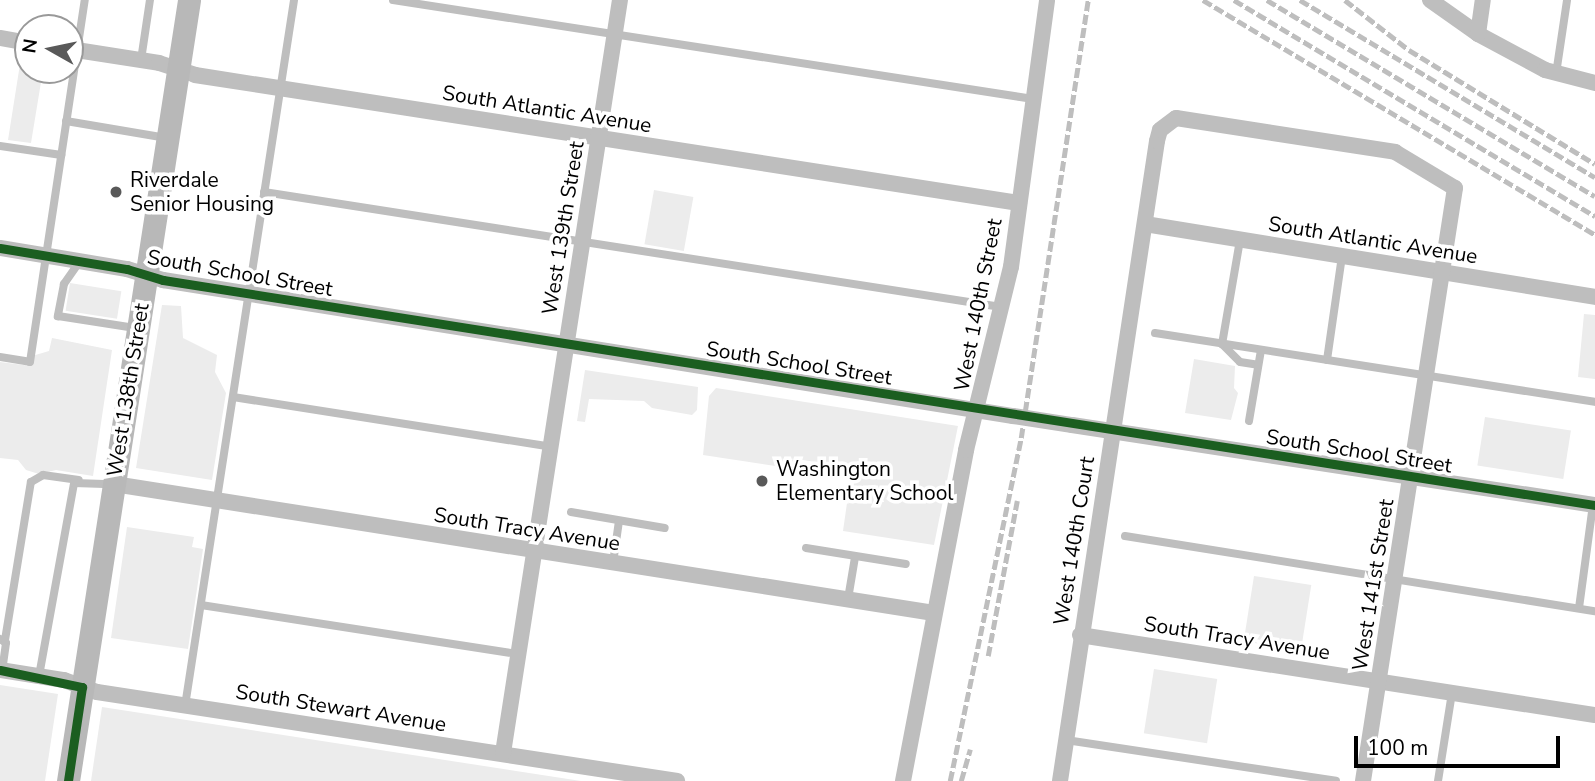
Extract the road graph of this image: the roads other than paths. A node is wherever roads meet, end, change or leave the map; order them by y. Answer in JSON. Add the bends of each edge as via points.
{"nodes":[{"id":1,"x":150,"y":0,"type":"edge"},
{"id":2,"x":189,"y":0,"type":"edge"},
{"id":3,"x":294,"y":0,"type":"edge"},
{"id":4,"x":393,"y":0,"type":"edge"},
{"id":5,"x":620,"y":0,"type":"edge"},
{"id":6,"x":1047,"y":0,"type":"edge"},
{"id":7,"x":1430,"y":0,"type":"edge"},
{"id":8,"x":1483,"y":0,"type":"edge"},
{"id":9,"x":1567,"y":0,"type":"edge"},
{"id":10,"x":614,"y":34,"type":"junction"},
{"id":11,"x":1478,"y":34,"type":"junction"},
{"id":12,"x":84,"y":51,"type":"edge"},
{"id":13,"x":141,"y":60,"type":"junction"},
{"id":14,"x":178,"y":69,"type":"junction"},
{"id":15,"x":1556,"y":74,"type":"junction"},
{"id":16,"x":1595,"y":83,"type":"edge"},
{"id":17,"x":70,"y":84,"type":"edge"},
{"id":18,"x":281,"y":88,"type":"junction"},
{"id":19,"x":1033,"y":99,"type":"junction"},
{"id":20,"x":1176,"y":118,"type":"joint"},
{"id":21,"x":66,"y":121,"type":"junction"},
{"id":22,"x":167,"y":138,"type":"junction"},
{"id":23,"x":598,"y":138,"type":"junction"},
{"id":24,"x":0,"y":146,"type":"edge"},
{"id":25,"x":61,"y":155,"type":"junction"},
{"id":26,"x":264,"y":192,"type":"junction"},
{"id":27,"x":1019,"y":203,"type":"junction"},
{"id":28,"x":1145,"y":224,"type":"junction"},
{"id":29,"x":1240,"y":240,"type":"junction"},
{"id":30,"x":582,"y":242,"type":"junction"},
{"id":31,"x":0,"y":248,"type":"edge"},
{"id":32,"x":46,"y":256,"type":"junction"},
{"id":33,"x":1342,"y":256,"type":"junction"},
{"id":34,"x":80,"y":261,"type":"junction"},
{"id":35,"x":1442,"y":272,"type":"junction"},
{"id":36,"x":146,"y":274,"type":"junction"},
{"id":37,"x":249,"y":294,"type":"junction"},
{"id":38,"x":1595,"y":297,"type":"edge"},
{"id":39,"x":1001,"y":307,"type":"junction"},
{"id":40,"x":138,"y":328,"type":"junction"},
{"id":41,"x":1155,"y":333,"type":"dead end"},
{"id":42,"x":1222,"y":344,"type":"junction"},
{"id":43,"x":566,"y":345,"type":"junction"},
{"id":44,"x":1261,"y":350,"type":"junction"},
{"id":45,"x":0,"y":357,"type":"edge"},
{"id":46,"x":1327,"y":360,"type":"junction"},
{"id":47,"x":1258,"y":365,"type":"junction"},
{"id":48,"x":1427,"y":376,"type":"junction"},
{"id":49,"x":233,"y":397,"type":"junction"},
{"id":50,"x":1595,"y":402,"type":"edge"},
{"id":51,"x":979,"y":409,"type":"junction"},
{"id":52,"x":1248,"y":421,"type":"dead end"},
{"id":53,"x":1112,"y":431,"type":"junction"},
{"id":54,"x":551,"y":447,"type":"junction"},
{"id":55,"x":1411,"y":477,"type":"junction"},
{"id":56,"x":81,"y":480,"type":"junction"},
{"id":57,"x":114,"y":484,"type":"junction"},
{"id":58,"x":217,"y":501,"type":"junction"},
{"id":59,"x":1594,"y":505,"type":"edge"},
{"id":60,"x":571,"y":512,"type":"dead end"},
{"id":61,"x":619,"y":521,"type":"junction"},
{"id":62,"x":665,"y":528,"type":"dead end"},
{"id":63,"x":1125,"y":536,"type":"dead end"},
{"id":64,"x":806,"y":548,"type":"dead end"},
{"id":65,"x":535,"y":552,"type":"junction"},
{"id":66,"x":855,"y":557,"type":"junction"},
{"id":67,"x":613,"y":564,"type":"junction"},
{"id":68,"x":906,"y":565,"type":"dead end"},
{"id":69,"x":1395,"y":580,"type":"junction"},
{"id":70,"x":848,"y":600,"type":"junction"},
{"id":71,"x":201,"y":605,"type":"junction"},
{"id":72,"x":1579,"y":608,"type":"junction"},
{"id":73,"x":1595,"y":611,"type":"edge"},
{"id":74,"x":934,"y":613,"type":"junction"},
{"id":75,"x":1080,"y":635,"type":"junction"},
{"id":76,"x":2,"y":639,"type":"edge"},
{"id":77,"x":519,"y":654,"type":"junction"},
{"id":78,"x":1,"y":670,"type":"edge"},
{"id":79,"x":39,"y":676,"type":"junction"},
{"id":80,"x":1379,"y":682,"type":"junction"},
{"id":81,"x":82,"y":687,"type":"junction"},
{"id":82,"x":1452,"y":693,"type":"junction"},
{"id":83,"x":185,"y":706,"type":"junction"},
{"id":84,"x":1595,"y":715,"type":"edge"},
{"id":85,"x":1066,"y":740,"type":"junction"},
{"id":86,"x":503,"y":753,"type":"junction"},
{"id":87,"x":1267,"y":771,"type":"junction"},
{"id":88,"x":68,"y":781,"type":"edge"},
{"id":89,"x":677,"y":781,"type":"edge"},
{"id":90,"x":903,"y":781,"type":"edge"},
{"id":91,"x":1060,"y":781,"type":"edge"},
{"id":92,"x":1266,"y":781,"type":"edge"},
{"id":93,"x":1336,"y":781,"type":"edge"},
{"id":94,"x":1363,"y":781,"type":"edge"},
{"id":95,"x":1438,"y":781,"type":"edge"}],
"edges":[{"from":1,"to":13,"type":"lane"},
{"from":2,"to":14,"type":"street","name":"West 138th Street"},
{"from":3,"to":18,"type":"lane"},
{"from":4,"to":10,"type":"lane"},
{"from":5,"to":10,"type":"street","name":"West 139th Street"},
{"from":6,"to":19,"type":"street","name":"West 140th Street"},
{"from":7,"to":11,"type":"street"},
{"from":8,"to":11,"type":"street"},
{"from":9,"to":15,"type":"lane"},
{"from":10,"to":19,"type":"lane"},
{"from":10,"to":23,"type":"street","name":"West 139th Street"},
{"from":11,"to":15,"type":"street"},
{"from":12,"to":13,"type":"street","name":"South Atlantic Avenue"},
{"from":13,"to":14,"type":"street","name":"South Atlantic Avenue"},
{"from":14,"to":18,"type":"street","name":"South Atlantic Avenue"},
{"from":14,"to":22,"type":"street","name":"West 138th Street"},
{"from":15,"to":16,"type":"street"},
{"from":17,"to":21,"type":"lane"},
{"from":18,"to":23,"type":"street","name":"South Atlantic Avenue"},
{"from":18,"to":26,"type":"lane"},
{"from":19,"to":27,"type":"street","name":"West 140th Street"},
{"from":20,"to":28,"type":"street","name":"West 140th Court","via":[[1160,130]]},
{"from":20,"to":35,"type":"street","name":"West 141st Street","via":[[1395,152],[1455,188]]},
{"from":21,"to":22,"type":"lane"},
{"from":21,"to":25,"type":"lane"},
{"from":22,"to":36,"type":"street","name":"West 138th Street"},
{"from":23,"to":27,"type":"street","name":"South Atlantic Avenue"},
{"from":23,"to":30,"type":"street","name":"West 139th Street"},
{"from":24,"to":25,"type":"lane"},
{"from":25,"to":32,"type":"lane"},
{"from":26,"to":30,"type":"lane"},
{"from":26,"to":37,"type":"lane"},
{"from":27,"to":39,"type":"street","name":"West 140th Street"},
{"from":28,"to":29,"type":"street","name":"South Atlantic Avenue"},
{"from":28,"to":53,"type":"street","name":"West 140th Court"},
{"from":29,"to":33,"type":"street","name":"South Atlantic Avenue"},
{"from":29,"to":42,"type":"lane"},
{"from":30,"to":39,"type":"lane"},
{"from":30,"to":43,"type":"street","name":"West 139th Street"},
{"from":31,"to":32,"type":"street","name":"South School Street"},
{"from":32,"to":34,"type":"street","name":"South School Street"},
{"from":32,"to":45,"type":"lane","via":[[30,362]]},
{"from":33,"to":35,"type":"street","name":"South Atlantic Avenue"},
{"from":33,"to":46,"type":"lane"},
{"from":34,"to":36,"type":"street","name":"South School Street"},
{"from":34,"to":40,"type":"lane","via":[[64,284],[58,316]]},
{"from":35,"to":38,"type":"street","name":"South Atlantic Avenue"},
{"from":35,"to":48,"type":"street","name":"West 141st Street"},
{"from":36,"to":37,"type":"street","name":"South School Street"},
{"from":36,"to":40,"type":"street","name":"West 138th Street"},
{"from":37,"to":43,"type":"street","name":"South School Street"},
{"from":37,"to":49,"type":"lane"},
{"from":39,"to":51,"type":"street","name":"West 140th Street"},
{"from":40,"to":57,"type":"street","name":"West 138th Street"},
{"from":41,"to":42,"type":"lane"},
{"from":42,"to":44,"type":"lane"},
{"from":42,"to":47,"type":"lane","via":[[1240,362]]},
{"from":43,"to":51,"type":"street","name":"South School Street"},
{"from":43,"to":54,"type":"street","name":"West 139th Street"},
{"from":44,"to":46,"type":"lane"},
{"from":44,"to":47,"type":"lane"},
{"from":46,"to":48,"type":"lane"},
{"from":47,"to":52,"type":"lane"},
{"from":48,"to":50,"type":"lane"},
{"from":48,"to":55,"type":"street","name":"West 141st Street"},
{"from":49,"to":54,"type":"lane"},
{"from":49,"to":58,"type":"lane"},
{"from":51,"to":53,"type":"street","name":"South School Street","bridge":true},
{"from":51,"to":74,"type":"street","name":"West 140th Street","via":[[966,450]]},
{"from":53,"to":55,"type":"street","name":"South School Street"},
{"from":53,"to":75,"type":"street","name":"West 140th Court"},
{"from":54,"to":65,"type":"street","name":"West 139th Street"},
{"from":55,"to":59,"type":"street","name":"South School Street"},
{"from":55,"to":69,"type":"street","name":"West 141st Street"},
{"from":56,"to":57,"type":"lane"},
{"from":56,"to":76,"type":"lane","via":[[43,475],[31,482]]},
{"from":56,"to":79,"type":"lane","via":[[74,483]]},
{"from":57,"to":58,"type":"street","name":"South Tracy Avenue"},
{"from":57,"to":81,"type":"street","name":"West 138th Street"},
{"from":58,"to":65,"type":"street","name":"South Tracy Avenue"},
{"from":58,"to":71,"type":"lane"},
{"from":59,"to":72,"type":"lane"},
{"from":60,"to":61,"type":"lane"},
{"from":61,"to":62,"type":"lane"},
{"from":61,"to":67,"type":"lane"},
{"from":63,"to":69,"type":"lane"},
{"from":64,"to":66,"type":"lane"},
{"from":65,"to":67,"type":"street","name":"South Tracy Avenue"},
{"from":65,"to":77,"type":"street","name":"West 139th Street"},
{"from":66,"to":68,"type":"lane"},
{"from":66,"to":70,"type":"lane"},
{"from":67,"to":70,"type":"street","name":"South Tracy Avenue"},
{"from":69,"to":72,"type":"lane"},
{"from":69,"to":80,"type":"street","name":"West 141st Street"},
{"from":70,"to":74,"type":"street","name":"South Tracy Avenue"},
{"from":71,"to":77,"type":"lane"},
{"from":71,"to":83,"type":"lane"},
{"from":72,"to":73,"type":"lane"},
{"from":74,"to":90,"type":"street","name":"West 140th Street"},
{"from":75,"to":80,"type":"street","name":"South Tracy Avenue"},
{"from":75,"to":85,"type":"street","name":"West 140th Court"},
{"from":76,"to":78,"type":"lane"},
{"from":77,"to":86,"type":"street","name":"West 139th Street"},
{"from":78,"to":79,"type":"street","name":"South Stewart Avenue"},
{"from":79,"to":81,"type":"street","name":"South Stewart Avenue"},
{"from":80,"to":82,"type":"street","name":"South Tracy Avenue"},
{"from":80,"to":94,"type":"street","name":"West 141st Street"},
{"from":81,"to":83,"type":"street","name":"South Stewart Avenue"},
{"from":81,"to":88,"type":"street","name":"West 138th Street"},
{"from":82,"to":84,"type":"street","name":"South Tracy Avenue"},
{"from":82,"to":95,"type":"lane"},
{"from":83,"to":86,"type":"street","name":"South Stewart Avenue"},
{"from":85,"to":87,"type":"lane"},
{"from":85,"to":91,"type":"street","name":"West 140th Court"},
{"from":86,"to":89,"type":"street","name":"South Stewart Avenue"},
{"from":87,"to":92,"type":"lane"},
{"from":87,"to":93,"type":"lane"}]}
